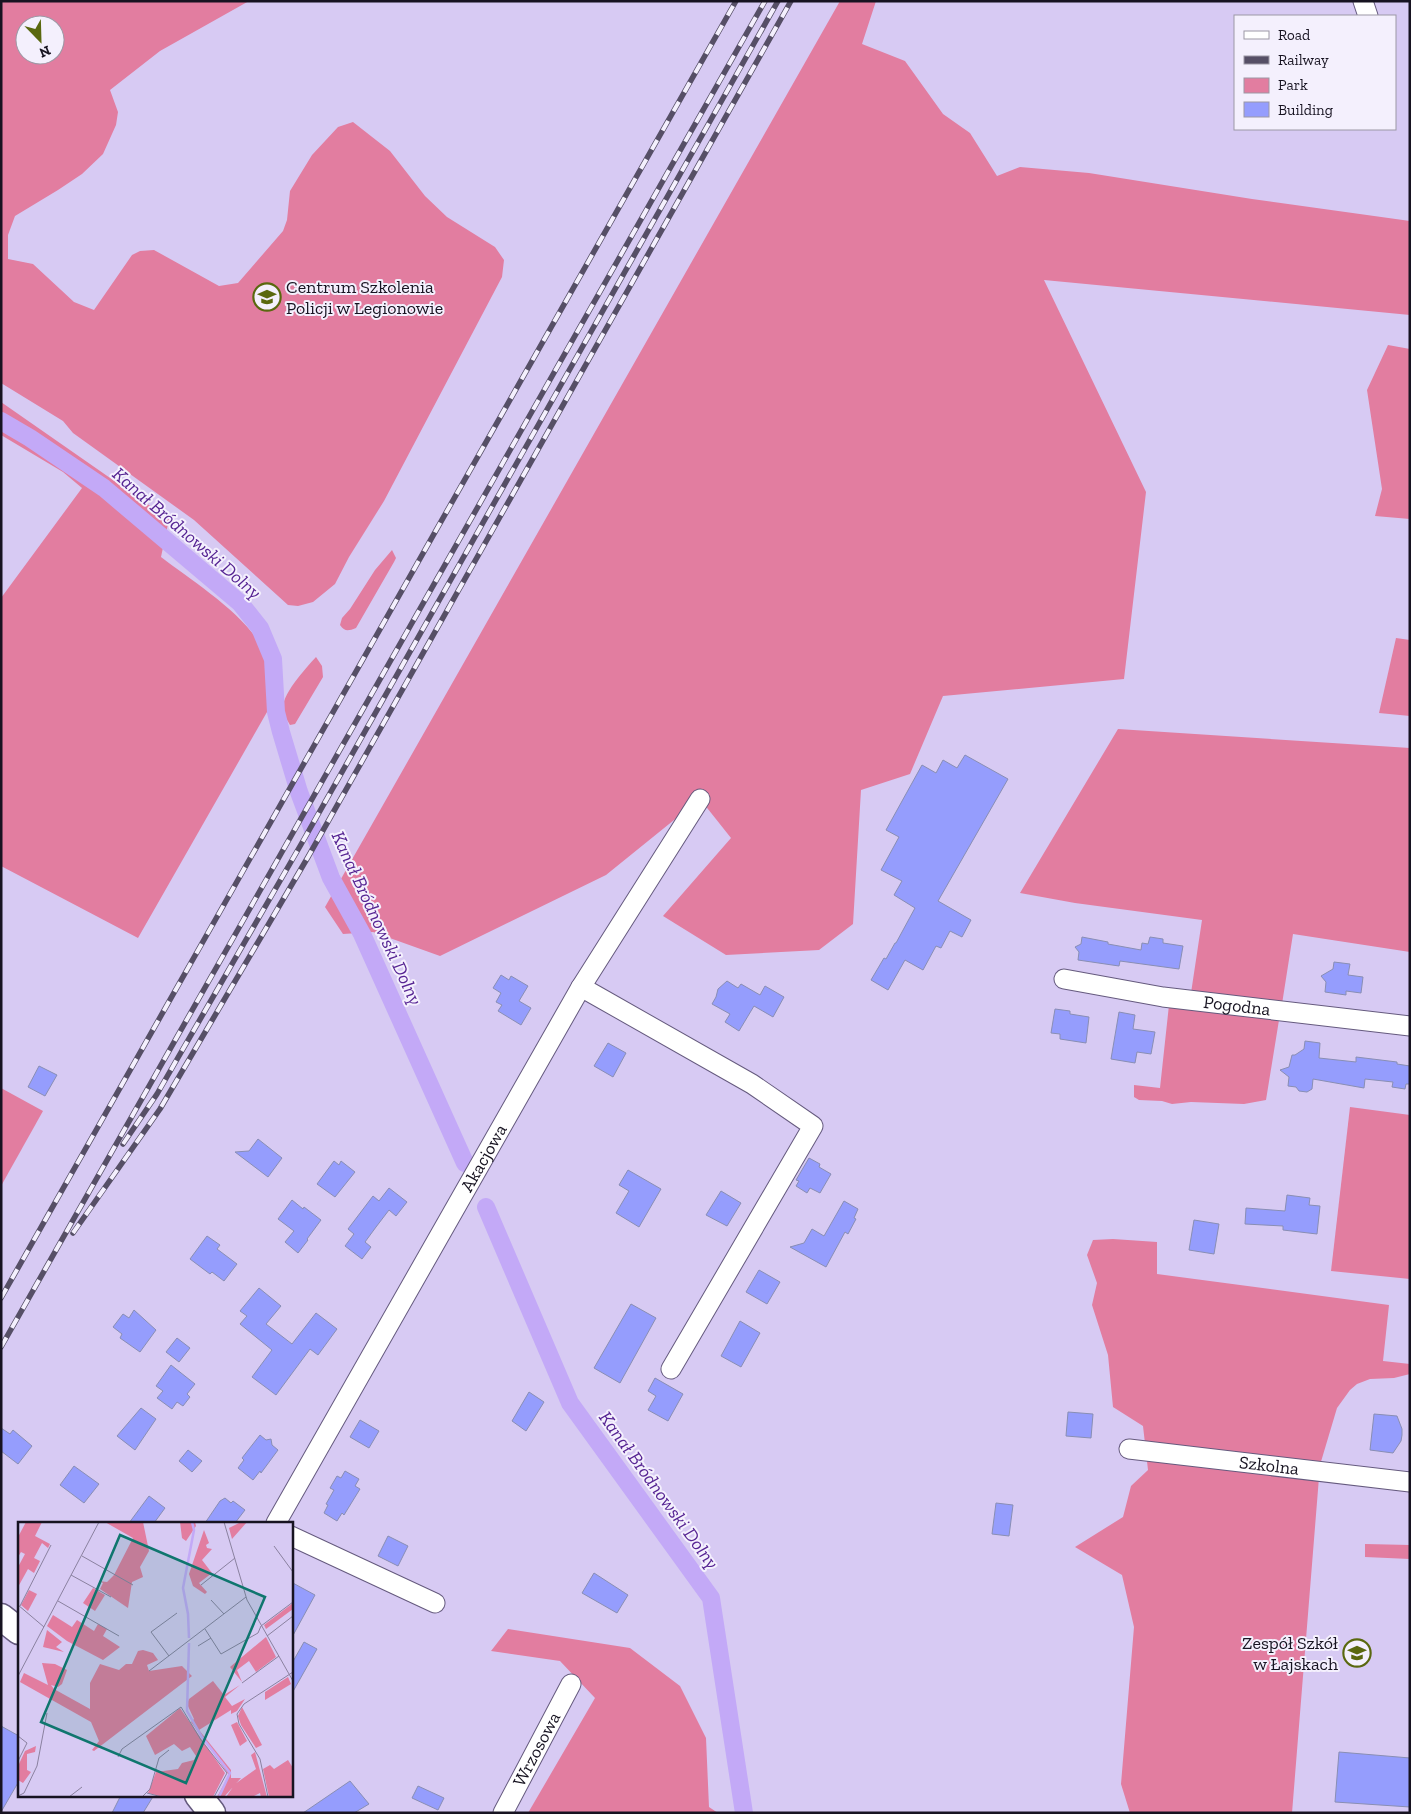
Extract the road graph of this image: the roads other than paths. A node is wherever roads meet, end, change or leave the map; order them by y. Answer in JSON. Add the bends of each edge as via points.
{"nodes":[{"id":1,"x":1363,"y":1,"type":"edge"},
{"id":2,"x":1368,"y":15,"type":"edge"},
{"id":3,"x":700,"y":798,"type":"dead end"},
{"id":4,"x":1064,"y":978,"type":"dead end"},
{"id":5,"x":581,"y":987,"type":"junction"},
{"id":6,"x":1410,"y":1026,"type":"edge"},
{"id":7,"x":671,"y":1369,"type":"dead end"},
{"id":8,"x":1129,"y":1448,"type":"dead end"},
{"id":9,"x":1410,"y":1482,"type":"edge"},
{"id":10,"x":277,"y":1522,"type":"edge"},
{"id":11,"x":292,"y":1536,"type":"edge"},
{"id":12,"x":435,"y":1603,"type":"dead end"},
{"id":13,"x":1,"y":1617,"type":"edge"},
{"id":14,"x":18,"y":1630,"type":"edge"},
{"id":15,"x":571,"y":1684,"type":"dead end"},
{"id":16,"x":199,"y":1796,"type":"edge"},
{"id":17,"x":212,"y":1813,"type":"edge"},
{"id":18,"x":503,"y":1813,"type":"edge"}],
"edges":[{"from":1,"to":2,"type":"street"},
{"from":3,"to":5,"type":"street","name":"Akacjowa"},
{"from":4,"to":6,"type":"street","name":"Pogodna","via":[[1163,997]]},
{"from":5,"to":7,"type":"street","via":[[752,1084],[813,1126]]},
{"from":5,"to":10,"type":"street","name":"Akacjowa"},
{"from":8,"to":9,"type":"street","name":"Szkolna"},
{"from":11,"to":12,"type":"street"},
{"from":13,"to":14,"type":"main road"},
{"from":15,"to":18,"type":"street","name":"Wrzosowa"},
{"from":16,"to":17,"type":"main road"}]}
